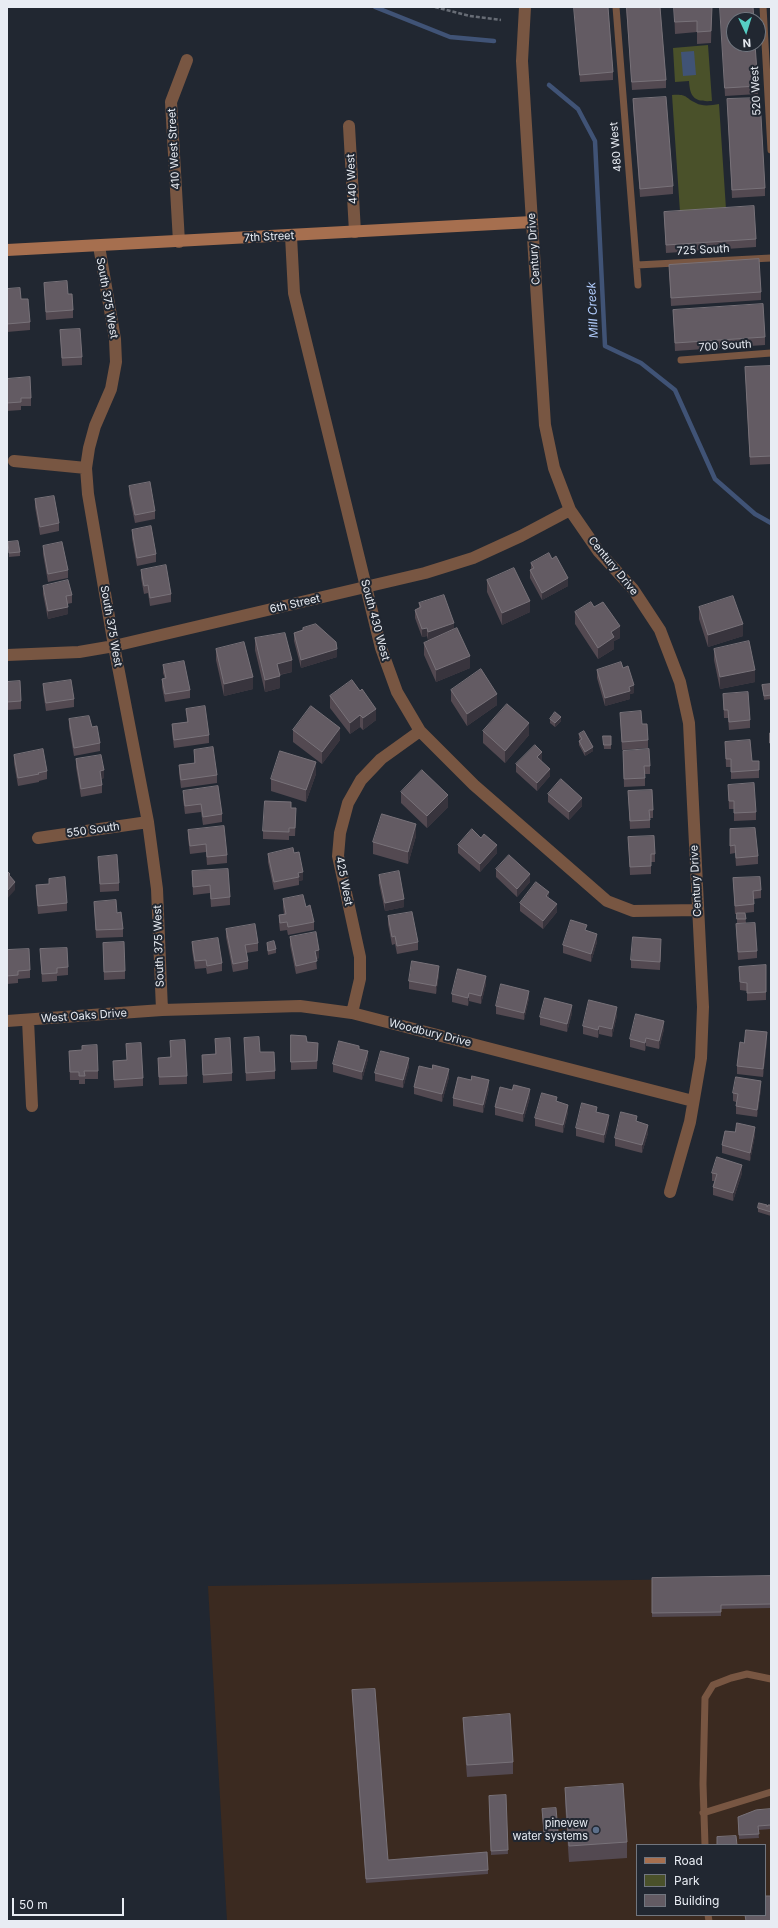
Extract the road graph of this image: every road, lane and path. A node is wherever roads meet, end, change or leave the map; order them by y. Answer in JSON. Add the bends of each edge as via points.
{"nodes":[{"id":1,"x":435,"y":7,"type":"edge"},
{"id":2,"x":525,"y":7,"type":"edge"},
{"id":3,"x":616,"y":7,"type":"edge"},
{"id":4,"x":762,"y":7,"type":"edge"},
{"id":5,"x":501,"y":20,"type":"dead end"},
{"id":6,"x":187,"y":60,"type":"dead end"},
{"id":7,"x":349,"y":126,"type":"dead end"},
{"id":8,"x":771,"y":150,"type":"edge"},
{"id":9,"x":532,"y":222,"type":"junction"},
{"id":10,"x":355,"y":232,"type":"junction"},
{"id":11,"x":291,"y":236,"type":"junction"},
{"id":12,"x":179,"y":242,"type":"junction"},
{"id":13,"x":98,"y":246,"type":"junction"},
{"id":14,"x":7,"y":250,"type":"edge"},
{"id":15,"x":771,"y":258,"type":"edge"},
{"id":16,"x":637,"y":265,"type":"junction"},
{"id":17,"x":638,"y":285,"type":"dead end"},
{"id":18,"x":771,"y":353,"type":"edge"},
{"id":19,"x":681,"y":360,"type":"dead end"},
{"id":20,"x":14,"y":461,"type":"dead end"},
{"id":21,"x":86,"y":468,"type":"junction"},
{"id":22,"x":570,"y":510,"type":"junction"},
{"id":23,"x":366,"y":588,"type":"junction"},
{"id":24,"x":114,"y":646,"type":"junction"},
{"id":25,"x":7,"y":655,"type":"edge"},
{"id":26,"x":420,"y":731,"type":"junction"},
{"id":27,"x":148,"y":822,"type":"junction"},
{"id":28,"x":38,"y":838,"type":"dead end"},
{"id":29,"x":698,"y":910,"type":"junction"},
{"id":30,"x":162,"y":1010,"type":"junction"},
{"id":31,"x":352,"y":1013,"type":"junction"},
{"id":32,"x":28,"y":1020,"type":"junction"},
{"id":33,"x":7,"y":1021,"type":"edge"},
{"id":34,"x":693,"y":1101,"type":"junction"},
{"id":35,"x":32,"y":1106,"type":"dead end"},
{"id":36,"x":670,"y":1192,"type":"dead end"},
{"id":37,"x":771,"y":1679,"type":"edge"},
{"id":38,"x":771,"y":1792,"type":"edge"},
{"id":39,"x":703,"y":1813,"type":"junction"},
{"id":40,"x":705,"y":1844,"type":"edge"}],
"edges":[{"from":1,"to":5,"type":"path","via":[[470,16]]},
{"from":2,"to":9,"type":"street","name":"Century Drive","via":[[522,61]]},
{"from":3,"to":16,"type":"lane","name":"480 West"},
{"from":4,"to":8,"type":"lane","name":"520 West"},
{"from":6,"to":12,"type":"street","name":"410 West Street","via":[[171,102]]},
{"from":7,"to":10,"type":"street","name":"440 West"},
{"from":9,"to":10,"type":"street","name":"7th Street"},
{"from":9,"to":22,"type":"street","name":"Century Drive","via":[[545,425],[554,468]]},
{"from":10,"to":11,"type":"street","name":"7th Street"},
{"from":11,"to":12,"type":"street","name":"7th Street"},
{"from":11,"to":23,"type":"street","name":"South 430 West","via":[[294,293]]},
{"from":12,"to":13,"type":"street","name":"7th Street"},
{"from":13,"to":14,"type":"street","name":"7th Street"},
{"from":13,"to":21,"type":"street","name":"South 375 West","via":[[115,339],[116,362],[111,389],[95,426]]},
{"from":15,"to":16,"type":"lane","name":"725 South"},
{"from":16,"to":17,"type":"lane","name":"480 West"},
{"from":18,"to":19,"type":"lane","name":"700 South"},
{"from":20,"to":21,"type":"street"},
{"from":21,"to":24,"type":"street","name":"South 375 West","via":[[88,494]]},
{"from":22,"to":23,"type":"street","name":"6th Street","via":[[473,558]]},
{"from":22,"to":29,"type":"street","name":"Century Drive","via":[[599,552],[633,589],[660,630],[680,682],[689,723]]},
{"from":23,"to":24,"type":"street","name":"6th Street"},
{"from":23,"to":26,"type":"street","name":"South 430 West","via":[[381,648],[398,692]]},
{"from":24,"to":25,"type":"street","name":"6th Street","via":[[79,652]]},
{"from":24,"to":27,"type":"street","name":"South 375 West"},
{"from":26,"to":29,"type":"street","name":"South 430 West","via":[[474,785],[607,901],[634,912]]},
{"from":26,"to":31,"type":"street","name":"425 West","via":[[381,758],[362,780],[348,803],[340,833],[338,856],[360,957],[360,979]]},
{"from":27,"to":28,"type":"street","name":"550 South"},
{"from":27,"to":30,"type":"street","name":"South 375 West","via":[[157,889]]},
{"from":29,"to":34,"type":"street","name":"Century Drive","via":[[703,1007],[701,1058]]},
{"from":30,"to":31,"type":"street","name":"Woodbury Drive","via":[[300,1006]]},
{"from":30,"to":32,"type":"street","name":"West Oaks Drive"},
{"from":31,"to":34,"type":"street","name":"Woodbury Drive"},
{"from":32,"to":33,"type":"street","name":"West Oaks Drive"},
{"from":32,"to":35,"type":"street"},
{"from":34,"to":36,"type":"street","name":"Century Drive","via":[[690,1122]]},
{"from":37,"to":39,"type":"lane","via":[[747,1674],[731,1678],[713,1685],[705,1698]]},
{"from":38,"to":39,"type":"lane"},
{"from":39,"to":40,"type":"lane"}]}
